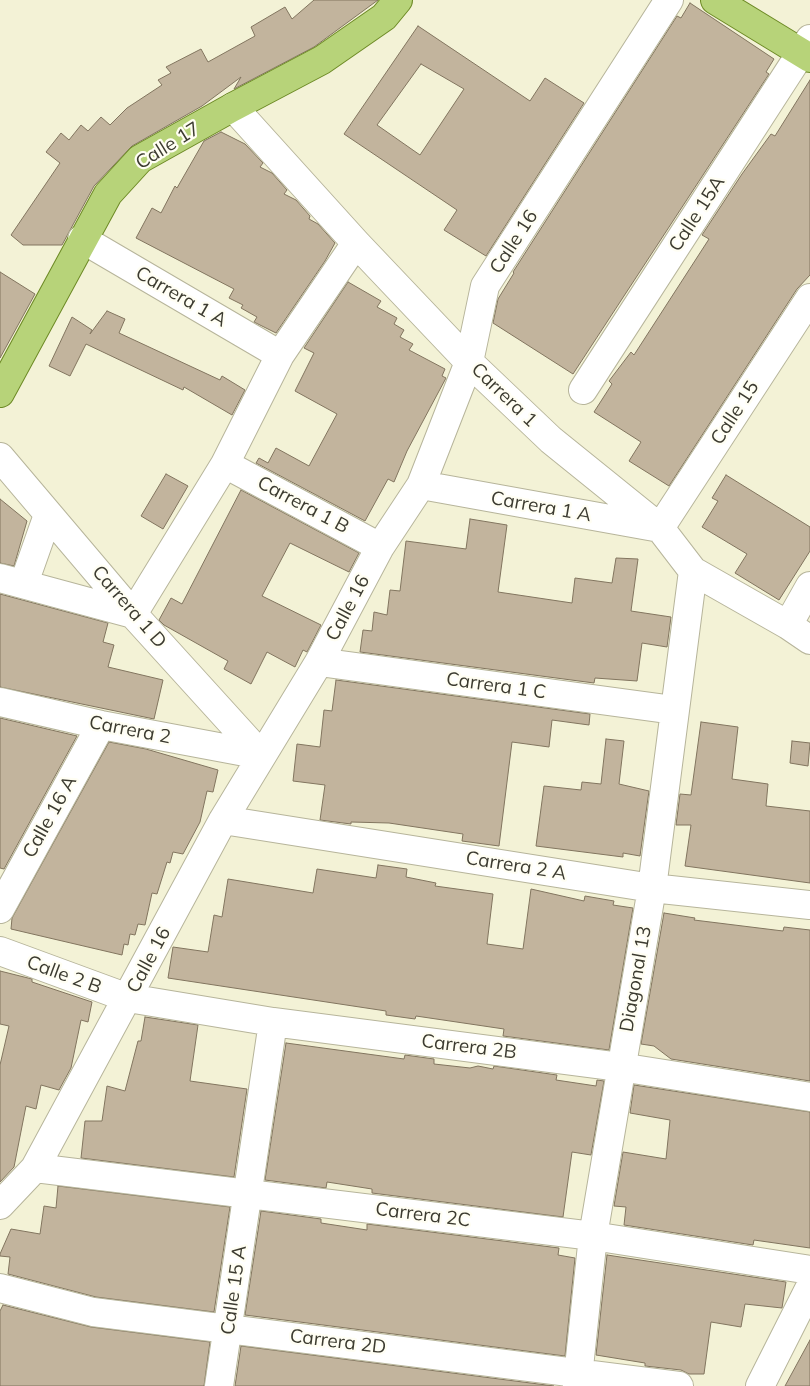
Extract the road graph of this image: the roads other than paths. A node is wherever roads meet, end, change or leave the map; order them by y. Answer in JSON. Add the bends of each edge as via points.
{"nodes":[{"id":1,"x":398,"y":0,"type":"edge"},
{"id":2,"x":669,"y":0,"type":"edge"},
{"id":3,"x":715,"y":0,"type":"edge"},
{"id":4,"x":807,"y":50,"type":"edge"},
{"id":5,"x":233,"y":107,"type":"junction"},
{"id":6,"x":82,"y":239,"type":"junction"},
{"id":7,"x":356,"y":243,"type":"junction"},
{"id":8,"x":810,"y":298,"type":"edge"},
{"id":9,"x":280,"y":355,"type":"junction"},
{"id":10,"x":469,"y":362,"type":"junction"},
{"id":11,"x":584,"y":390,"type":"dead end"},
{"id":12,"x":0,"y":392,"type":"edge"},
{"id":13,"x":0,"y":457,"type":"edge"},
{"id":14,"x":225,"y":464,"type":"junction"},
{"id":15,"x":421,"y":485,"type":"junction"},
{"id":16,"x":48,"y":515,"type":"junction"},
{"id":17,"x":660,"y":528,"type":"junction"},
{"id":18,"x":380,"y":547,"type":"junction"},
{"id":19,"x":693,"y":571,"type":"junction"},
{"id":20,"x":12,"y":580,"type":"edge"},
{"id":21,"x":810,"y":586,"type":"edge"},
{"id":22,"x":133,"y":614,"type":"junction"},
{"id":23,"x":788,"y":625,"type":"junction"},
{"id":24,"x":810,"y":640,"type":"edge"},
{"id":25,"x":319,"y":662,"type":"junction"},
{"id":26,"x":0,"y":702,"type":"edge"},
{"id":27,"x":674,"y":710,"type":"junction"},
{"id":28,"x":101,"y":725,"type":"junction"},
{"id":29,"x":261,"y":755,"type":"junction"},
{"id":30,"x":223,"y":820,"type":"junction"},
{"id":31,"x":652,"y":888,"type":"junction"},
{"id":32,"x":810,"y":905,"type":"edge"},
{"id":33,"x":0,"y":909,"type":"edge"},
{"id":34,"x":0,"y":951,"type":"edge"},
{"id":35,"x":128,"y":998,"type":"junction"},
{"id":36,"x":273,"y":1022,"type":"junction"},
{"id":37,"x":620,"y":1067,"type":"junction"},
{"id":38,"x":810,"y":1097,"type":"edge"},
{"id":39,"x":35,"y":1168,"type":"junction"},
{"id":40,"x":248,"y":1193,"type":"junction"},
{"id":41,"x":0,"y":1205,"type":"edge"},
{"id":42,"x":593,"y":1236,"type":"junction"},
{"id":43,"x":810,"y":1270,"type":"edge"},
{"id":44,"x":810,"y":1287,"type":"edge"},
{"id":45,"x":0,"y":1288,"type":"edge"},
{"id":46,"x":229,"y":1329,"type":"junction"},
{"id":47,"x":578,"y":1379,"type":"edge"},
{"id":48,"x":219,"y":1386,"type":"edge"},
{"id":49,"x":679,"y":1386,"type":"edge"},
{"id":50,"x":760,"y":1386,"type":"edge"}],
"edges":[{"from":1,"to":5,"type":"main road","name":"Calle 17","via":[[384,17],[322,60]]},
{"from":2,"to":10,"type":"street","name":"Calle 16","via":[[485,286]]},
{"from":3,"to":4,"type":"main road"},
{"from":4,"to":11,"type":"street","name":"Calle 15A"},
{"from":5,"to":6,"type":"main road","name":"Calle 17","via":[[140,159],[108,194]]},
{"from":5,"to":7,"type":"street","name":"Carrera 1"},
{"from":6,"to":9,"type":"street","name":"Carrera 1 A"},
{"from":6,"to":12,"type":"main road","name":"Calle 17"},
{"from":7,"to":9,"type":"street"},
{"from":7,"to":10,"type":"street","name":"Carrera 1"},
{"from":8,"to":17,"type":"street","name":"Calle 15"},
{"from":9,"to":14,"type":"street"},
{"from":10,"to":15,"type":"street","name":"Calle 16"},
{"from":10,"to":17,"type":"street","name":"Carrera 1","via":[[551,440]]},
{"from":13,"to":16,"type":"street","name":"Carrera 1 D"},
{"from":14,"to":18,"type":"street","name":"Carrera 1 B"},
{"from":14,"to":22,"type":"street"},
{"from":15,"to":17,"type":"street","name":"Carrera 1 A"},
{"from":15,"to":18,"type":"street","name":"Calle 16"},
{"from":16,"to":20,"type":"street"},
{"from":16,"to":22,"type":"street","name":"Carrera 1 D"},
{"from":17,"to":19,"type":"street","name":"Carrera 1"},
{"from":18,"to":25,"type":"street","name":"Calle 16"},
{"from":19,"to":23,"type":"street","name":"Carrera 1"},
{"from":19,"to":27,"type":"street","name":"Diagonal 13"},
{"from":20,"to":22,"type":"street"},
{"from":21,"to":23,"type":"street"},
{"from":22,"to":29,"type":"street","name":"Carrera 1 D"},
{"from":23,"to":24,"type":"street","name":"Carrera 1"},
{"from":25,"to":27,"type":"street","name":"Carrera 1 C"},
{"from":25,"to":29,"type":"street","name":"Calle 16"},
{"from":26,"to":28,"type":"street","name":"Carrera 2"},
{"from":27,"to":31,"type":"street","name":"Diagonal 13"},
{"from":28,"to":29,"type":"street","name":"Carrera 2"},
{"from":28,"to":33,"type":"street","name":"Calle 16 A"},
{"from":29,"to":30,"type":"street","name":"Calle 16"},
{"from":30,"to":31,"type":"street","name":"Carrera 2 A"},
{"from":30,"to":35,"type":"street","name":"Calle 16"},
{"from":31,"to":32,"type":"street","name":"Carrera 2 A"},
{"from":31,"to":37,"type":"street","name":"Diagonal 13"},
{"from":34,"to":35,"type":"street","name":"Calle 2 B"},
{"from":35,"to":36,"type":"street","name":"Carrera 2B"},
{"from":35,"to":39,"type":"street","name":"Calle 16"},
{"from":36,"to":37,"type":"street","name":"Carrera 2B"},
{"from":36,"to":40,"type":"street","name":"Calle 15 A"},
{"from":37,"to":38,"type":"street","name":"Carrera 2B"},
{"from":37,"to":42,"type":"street","name":"Diagonal 13"},
{"from":39,"to":40,"type":"street","name":"Carrera 2C"},
{"from":39,"to":41,"type":"street","name":"Calle 16"},
{"from":40,"to":42,"type":"street","name":"Carrera 2C"},
{"from":40,"to":46,"type":"street","name":"Calle 15 A"},
{"from":42,"to":43,"type":"street","name":"Carrera 2C"},
{"from":42,"to":47,"type":"street","name":"Diagonal 13"},
{"from":44,"to":50,"type":"street"},
{"from":45,"to":46,"type":"street","name":"Carrera 2D","via":[[93,1312]]},
{"from":46,"to":47,"type":"street","name":"Carrera 2D"},
{"from":46,"to":48,"type":"street","name":"Calle 15 A"},
{"from":47,"to":49,"type":"street","name":"Carrera 2D"}]}
